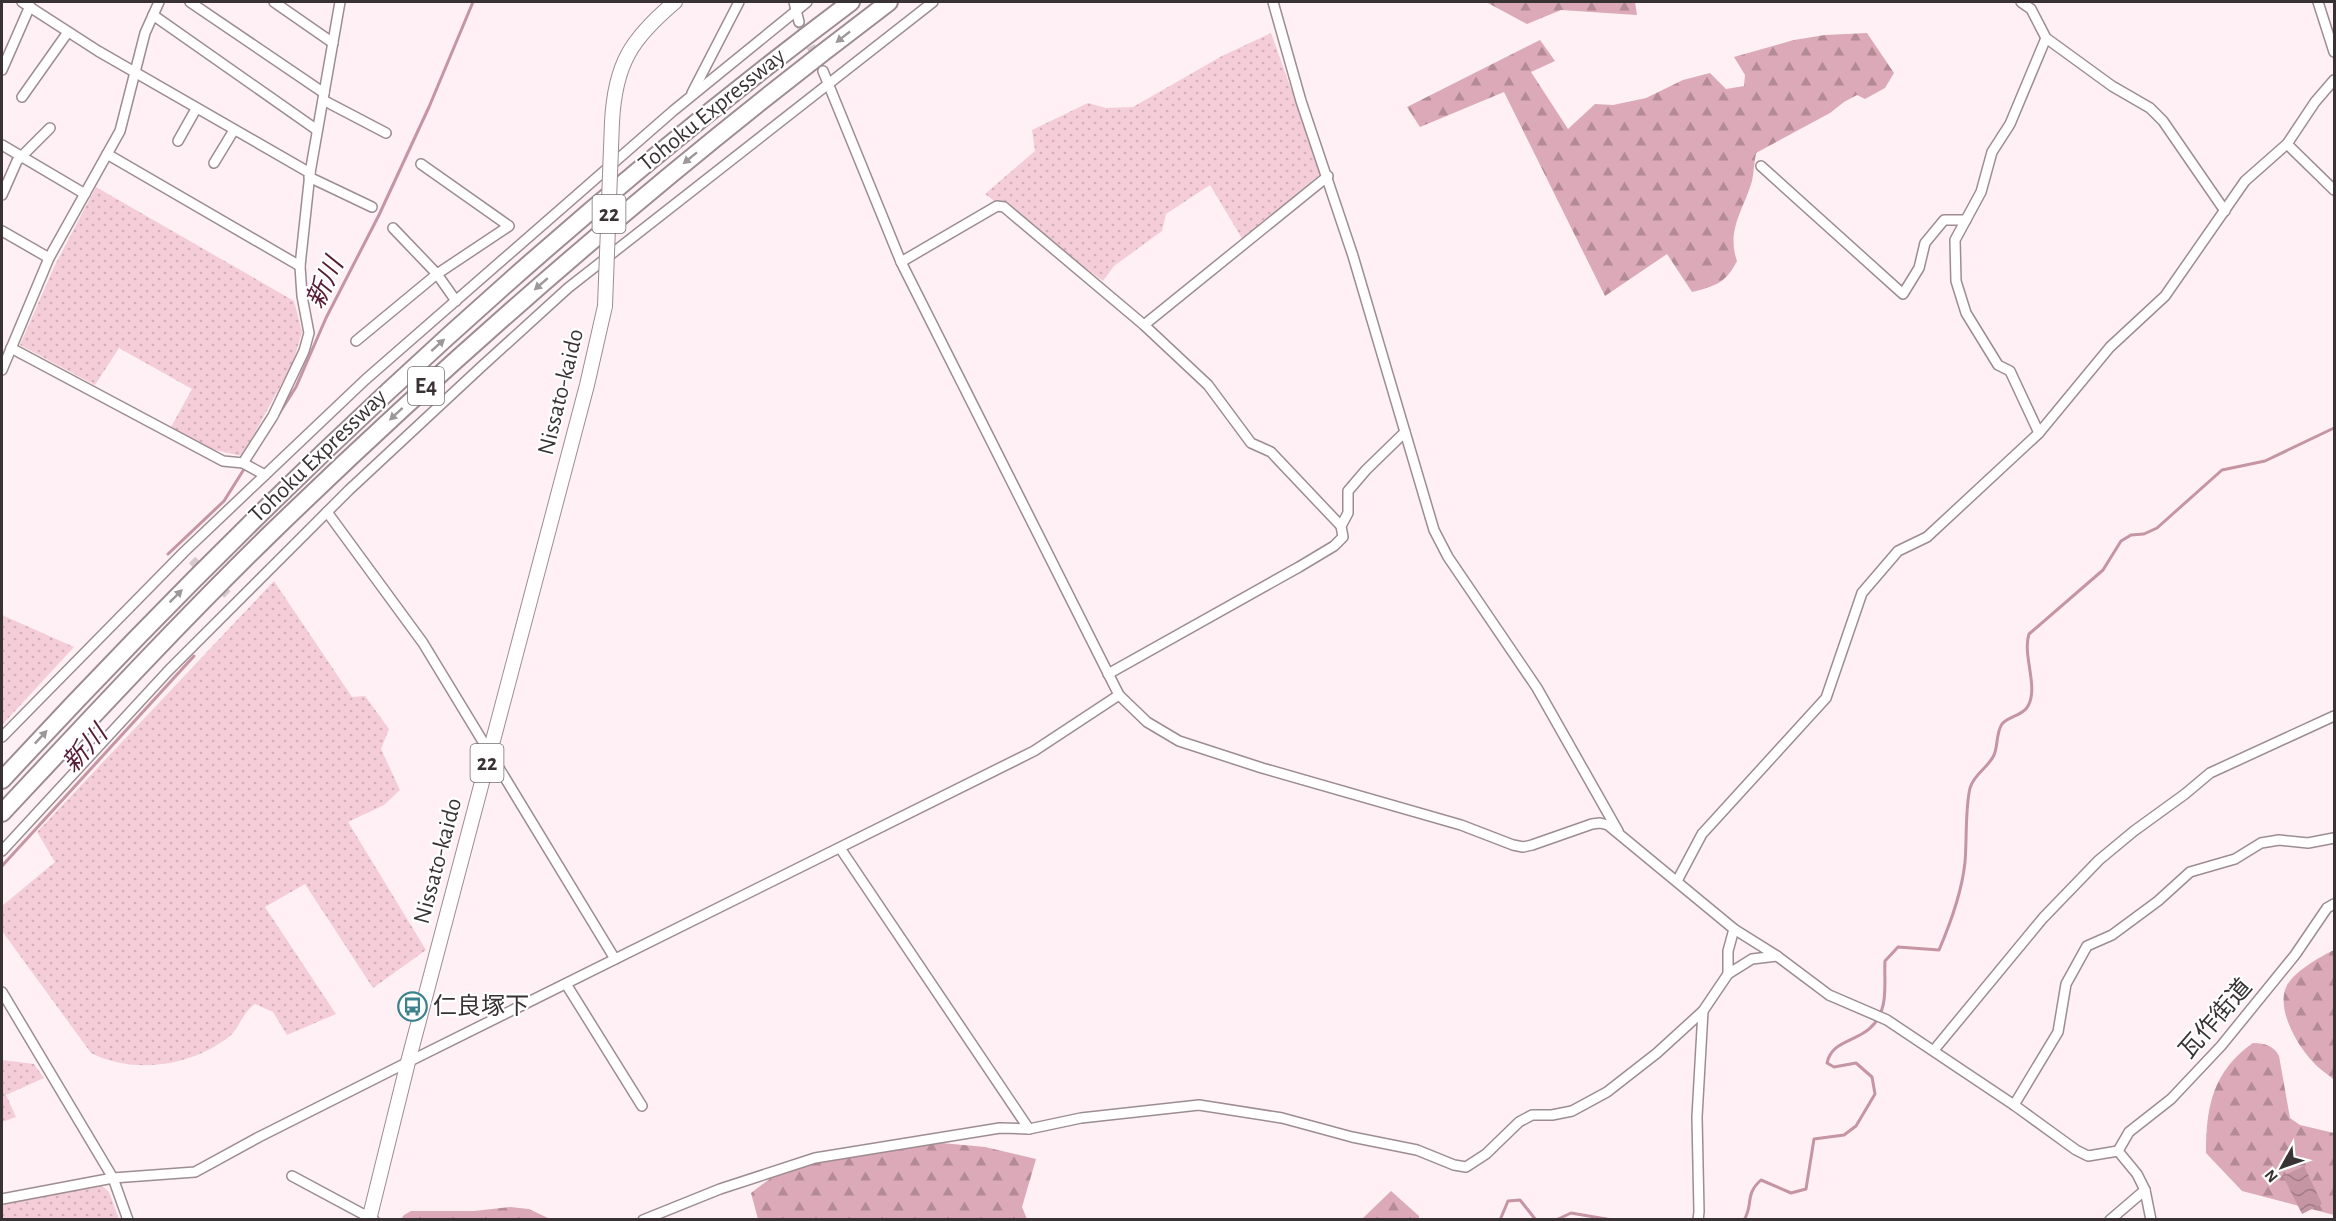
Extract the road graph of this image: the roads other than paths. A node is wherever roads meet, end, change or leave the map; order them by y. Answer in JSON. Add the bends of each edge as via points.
{"nodes":[{"id":1,"x":159,"y":2,"type":"edge"},
{"id":2,"x":190,"y":2,"type":"edge"},
{"id":3,"x":274,"y":2,"type":"edge"},
{"id":4,"x":675,"y":2,"type":"edge"},
{"id":5,"x":739,"y":2,"type":"edge"},
{"id":6,"x":807,"y":2,"type":"edge"},
{"id":7,"x":851,"y":2,"type":"edge"},
{"id":8,"x":889,"y":2,"type":"edge"},
{"id":9,"x":933,"y":2,"type":"edge"},
{"id":10,"x":1273,"y":2,"type":"edge"},
{"id":11,"x":2021,"y":2,"type":"edge"},
{"id":12,"x":2318,"y":2,"type":"edge"},
{"id":13,"x":338,"y":3,"type":"edge"},
{"id":14,"x":26,"y":4,"type":"edge"},
{"id":15,"x":795,"y":6,"type":"edge"},
{"id":16,"x":153,"y":15,"type":"junction"},
{"id":17,"x":799,"y":22,"type":"tunnel mouth"},
{"id":18,"x":68,"y":32,"type":"junction"},
{"id":19,"x":2046,"y":38,"type":"junction"},
{"id":20,"x":333,"y":43,"type":"junction"},
{"id":21,"x":2334,"y":52,"type":"edge"},
{"id":22,"x":2,"y":70,"type":"edge"},
{"id":23,"x":823,"y":71,"type":"tunnel mouth"},
{"id":24,"x":135,"y":73,"type":"junction"},
{"id":25,"x":2334,"y":80,"type":"edge"},
{"id":26,"x":828,"y":83,"type":"junction"},
{"id":27,"x":324,"y":96,"type":"junction"},
{"id":28,"x":22,"y":97,"type":"dead end"},
{"id":29,"x":690,"y":98,"type":"junction"},
{"id":30,"x":196,"y":109,"type":"junction"},
{"id":31,"x":50,"y":128,"type":"dead end"},
{"id":32,"x":234,"y":130,"type":"junction"},
{"id":33,"x":318,"y":130,"type":"junction"},
{"id":34,"x":386,"y":133,"type":"dead end"},
{"id":35,"x":178,"y":141,"type":"dead end"},
{"id":36,"x":2287,"y":144,"type":"junction"},
{"id":37,"x":2,"y":145,"type":"edge"},
{"id":38,"x":107,"y":154,"type":"junction"},
{"id":39,"x":22,"y":157,"type":"junction"},
{"id":40,"x":214,"y":163,"type":"dead end"},
{"id":41,"x":421,"y":164,"type":"dead end"},
{"id":42,"x":1761,"y":165,"type":"dead end"},
{"id":43,"x":309,"y":175,"type":"junction"},
{"id":44,"x":1328,"y":176,"type":"junction"},
{"id":45,"x":2334,"y":190,"type":"edge"},
{"id":46,"x":85,"y":194,"type":"junction"},
{"id":47,"x":2,"y":195,"type":"edge"},
{"id":48,"x":372,"y":207,"type":"dead end"},
{"id":49,"x":2225,"y":211,"type":"junction"},
{"id":50,"x":1966,"y":220,"type":"junction"},
{"id":51,"x":393,"y":228,"type":"dead end"},
{"id":52,"x":2,"y":231,"type":"edge"},
{"id":53,"x":49,"y":258,"type":"junction"},
{"id":54,"x":901,"y":262,"type":"junction"},
{"id":55,"x":300,"y":266,"type":"junction"},
{"id":56,"x":437,"y":274,"type":"junction"},
{"id":57,"x":456,"y":301,"type":"junction"},
{"id":58,"x":1144,"y":325,"type":"junction"},
{"id":59,"x":357,"y":340,"type":"dead end"},
{"id":60,"x":11,"y":348,"type":"junction"},
{"id":61,"x":2,"y":370,"type":"edge"},
{"id":62,"x":1405,"y":432,"type":"junction"},
{"id":63,"x":2039,"y":433,"type":"junction"},
{"id":64,"x":243,"y":463,"type":"junction"},
{"id":65,"x":265,"y":475,"type":"junction"},
{"id":66,"x":327,"y":512,"type":"junction"},
{"id":67,"x":1341,"y":526,"type":"junction"},
{"id":68,"x":184,"y":552,"type":"junction"},
{"id":69,"x":192,"y":560,"type":"tunnel mouth"},
{"id":70,"x":1108,"y":674,"type":"junction"},
{"id":71,"x":1119,"y":695,"type":"junction"},
{"id":72,"x":2334,"y":716,"type":"edge"},
{"id":73,"x":2,"y":736,"type":"edge"},
{"id":74,"x":490,"y":752,"type":"junction"},
{"id":75,"x":2,"y":780,"type":"edge"},
{"id":76,"x":2,"y":813,"type":"edge"},
{"id":77,"x":1619,"y":833,"type":"junction"},
{"id":78,"x":2334,"y":838,"type":"edge"},
{"id":79,"x":840,"y":848,"type":"junction"},
{"id":80,"x":2,"y":851,"type":"edge"},
{"id":81,"x":1677,"y":882,"type":"junction"},
{"id":82,"x":2334,"y":904,"type":"edge"},
{"id":83,"x":1734,"y":929,"type":"junction"},
{"id":84,"x":1777,"y":956,"type":"junction"},
{"id":85,"x":615,"y":959,"type":"junction"},
{"id":86,"x":1728,"y":974,"type":"junction"},
{"id":87,"x":566,"y":984,"type":"junction"},
{"id":88,"x":2,"y":992,"type":"edge"},
{"id":89,"x":1703,"y":1011,"type":"junction"},
{"id":90,"x":1934,"y":1050,"type":"junction"},
{"id":91,"x":408,"y":1062,"type":"junction"},
{"id":92,"x":2014,"y":1105,"type":"junction"},
{"id":93,"x":642,"y":1106,"type":"dead end"},
{"id":94,"x":1029,"y":1129,"type":"junction"},
{"id":95,"x":2118,"y":1151,"type":"junction"},
{"id":96,"x":292,"y":1176,"type":"dead end"},
{"id":97,"x":113,"y":1178,"type":"junction"},
{"id":98,"x":2145,"y":1190,"type":"junction"},
{"id":99,"x":2,"y":1199,"type":"edge"},
{"id":100,"x":371,"y":1219,"type":"edge"},
{"id":101,"x":128,"y":1220,"type":"edge"},
{"id":102,"x":643,"y":1220,"type":"edge"},
{"id":103,"x":1698,"y":1220,"type":"edge"},
{"id":104,"x":2110,"y":1220,"type":"edge"},
{"id":105,"x":2151,"y":1220,"type":"edge"}],
"edges":[{"from":1,"to":16,"type":"street"},
{"from":2,"to":27,"type":"street"},
{"from":3,"to":20,"type":"street"},
{"from":4,"to":74,"type":"main road","name":"Nissato-kaido","number":"22","bridge":true,"via":[[640,36],[623,61],[615,92],[605,306]]},
{"from":5,"to":29,"type":"street"},
{"from":6,"to":15,"type":"street"},
{"from":75,"to":7,"type":"highway","name":"Tohoku Expressway","number":"E4","one_way":true,"via":[[244,528],[427,354],[625,181]]},
{"from":8,"to":76,"type":"highway","name":"Tohoku Expressway","number":"E4","one_way":true,"via":[[638,200],[434,379],[260,545]]},
{"from":9,"to":26,"type":"street"},
{"from":10,"to":44,"type":"street","via":[[1301,101]]},
{"from":11,"to":19,"type":"street","via":[[2031,9]]},
{"from":12,"to":21,"type":"street"},
{"from":13,"to":20,"type":"street"},
{"from":14,"to":18,"type":"street"},
{"from":14,"to":22,"type":"street"},
{"from":15,"to":17,"type":"street"},
{"from":15,"to":29,"type":"street"},
{"from":16,"to":24,"type":"street"},
{"from":16,"to":33,"type":"street"},
{"from":18,"to":24,"type":"street"},
{"from":18,"to":28,"type":"street"},
{"from":19,"to":49,"type":"street","via":[[2163,120]]},
{"from":19,"to":50,"type":"street","via":[[2010,124],[1992,152],[1981,192]]},
{"from":20,"to":27,"type":"street"},
{"from":23,"to":26,"type":"street"},
{"from":24,"to":30,"type":"street"},
{"from":24,"to":38,"type":"street","via":[[120,131]]},
{"from":25,"to":36,"type":"street"},
{"from":26,"to":54,"type":"street"},
{"from":26,"to":66,"type":"street","via":[[568,288]]},
{"from":27,"to":33,"type":"street"},
{"from":27,"to":34,"type":"street"},
{"from":29,"to":57,"type":"street"},
{"from":30,"to":32,"type":"street"},
{"from":30,"to":35,"type":"street"},
{"from":31,"to":39,"type":"street"},
{"from":32,"to":40,"type":"street"},
{"from":32,"to":43,"type":"street"},
{"from":33,"to":43,"type":"street"},
{"from":36,"to":45,"type":"street"},
{"from":36,"to":49,"type":"street","via":[[2245,182]]},
{"from":37,"to":39,"type":"street"},
{"from":38,"to":46,"type":"street"},
{"from":38,"to":55,"type":"street"},
{"from":39,"to":46,"type":"street"},
{"from":39,"to":47,"type":"street"},
{"from":41,"to":56,"type":"street","via":[[508,226]]},
{"from":42,"to":50,"type":"street","via":[[1903,294],[1931,235],[1944,220]]},
{"from":43,"to":48,"type":"street"},
{"from":43,"to":55,"type":"street"},
{"from":44,"to":58,"type":"street"},
{"from":44,"to":62,"type":"street"},
{"from":46,"to":53,"type":"street"},
{"from":49,"to":63,"type":"street","via":[[2164,296],[2110,347]]},
{"from":50,"to":63,"type":"street","via":[[1955,240],[1956,280],[1966,313],[1998,365],[2010,370]]},
{"from":51,"to":56,"type":"street"},
{"from":52,"to":53,"type":"street"},
{"from":53,"to":60,"type":"street"},
{"from":54,"to":58,"type":"street","via":[[997,206],[1004,207]]},
{"from":54,"to":70,"type":"street"},
{"from":55,"to":64,"type":"street","via":[[309,333],[304,351],[273,416]]},
{"from":56,"to":57,"type":"street"},
{"from":56,"to":59,"type":"street"},
{"from":57,"to":65,"type":"street"},
{"from":58,"to":67,"type":"street","via":[[1208,385],[1251,443],[1271,452]]},
{"from":60,"to":61,"type":"street"},
{"from":60,"to":64,"type":"street","via":[[223,461]]},
{"from":62,"to":67,"type":"street","via":[[1348,491],[1348,513]]},
{"from":62,"to":77,"type":"street","via":[[1434,530],[1448,557],[1537,688]]},
{"from":63,"to":81,"type":"street","via":[[1927,537],[1898,551],[1862,593],[1826,698],[1702,834]]},
{"from":64,"to":65,"type":"street"},
{"from":65,"to":68,"type":"street"},
{"from":66,"to":74,"type":"street","via":[[423,643]]},
{"from":66,"to":80,"type":"street","via":[[233,600]]},
{"from":67,"to":70,"type":"street","via":[[1343,537],[1334,546]]},
{"from":68,"to":69,"type":"street"},
{"from":68,"to":73,"type":"street"},
{"from":70,"to":71,"type":"street"},
{"from":71,"to":77,"type":"street","via":[[1147,722],[1179,741],[1461,825],[1513,846],[1532,845],[1600,823]]},
{"from":71,"to":79,"type":"street","via":[[1034,752]]},
{"from":72,"to":90,"type":"street","via":[[2210,772],[2099,860],[2043,918]]},
{"from":74,"to":85,"type":"street"},
{"from":74,"to":91,"type":"main road","name":"Nissato-kaido","number":"22"},
{"from":77,"to":81,"type":"street"},
{"from":78,"to":92,"type":"street","via":[[2308,843],[2261,843],[2235,859],[2190,872],[2112,935],[2087,946],[2066,984],[2058,1032]]},
{"from":79,"to":85,"type":"street"},
{"from":79,"to":94,"type":"street"},
{"from":81,"to":83,"type":"street"},
{"from":82,"to":95,"type":"street","name":"瓦作街道","via":[[2221,1046],[2171,1099],[2129,1132]]},
{"from":83,"to":84,"type":"street"},
{"from":83,"to":86,"type":"street","via":[[1728,951]]},
{"from":84,"to":86,"type":"street","via":[[1752,959]]},
{"from":84,"to":90,"type":"street","via":[[1829,995],[1887,1020]]},
{"from":85,"to":87,"type":"street"},
{"from":86,"to":89,"type":"street"},
{"from":87,"to":91,"type":"street"},
{"from":87,"to":93,"type":"street"},
{"from":88,"to":97,"type":"street"},
{"from":89,"to":94,"type":"street","via":[[1607,1092],[1572,1111],[1532,1115],[1466,1167],[1417,1150],[1282,1118],[1199,1105],[1081,1118]]},
{"from":89,"to":103,"type":"street","via":[[1697,1117]]},
{"from":90,"to":92,"type":"street"},
{"from":91,"to":97,"type":"street","via":[[195,1172]]},
{"from":91,"to":100,"type":"main road","name":"Nissato-kaido","number":"22"},
{"from":92,"to":95,"type":"street","via":[[2088,1156]]},
{"from":94,"to":102,"type":"street","via":[[1000,1128],[815,1158],[720,1189]]},
{"from":95,"to":98,"type":"street"},
{"from":96,"to":100,"type":"street"},
{"from":97,"to":99,"type":"street"},
{"from":97,"to":101,"type":"street"},
{"from":98,"to":104,"type":"street"},
{"from":98,"to":105,"type":"street"}]}
